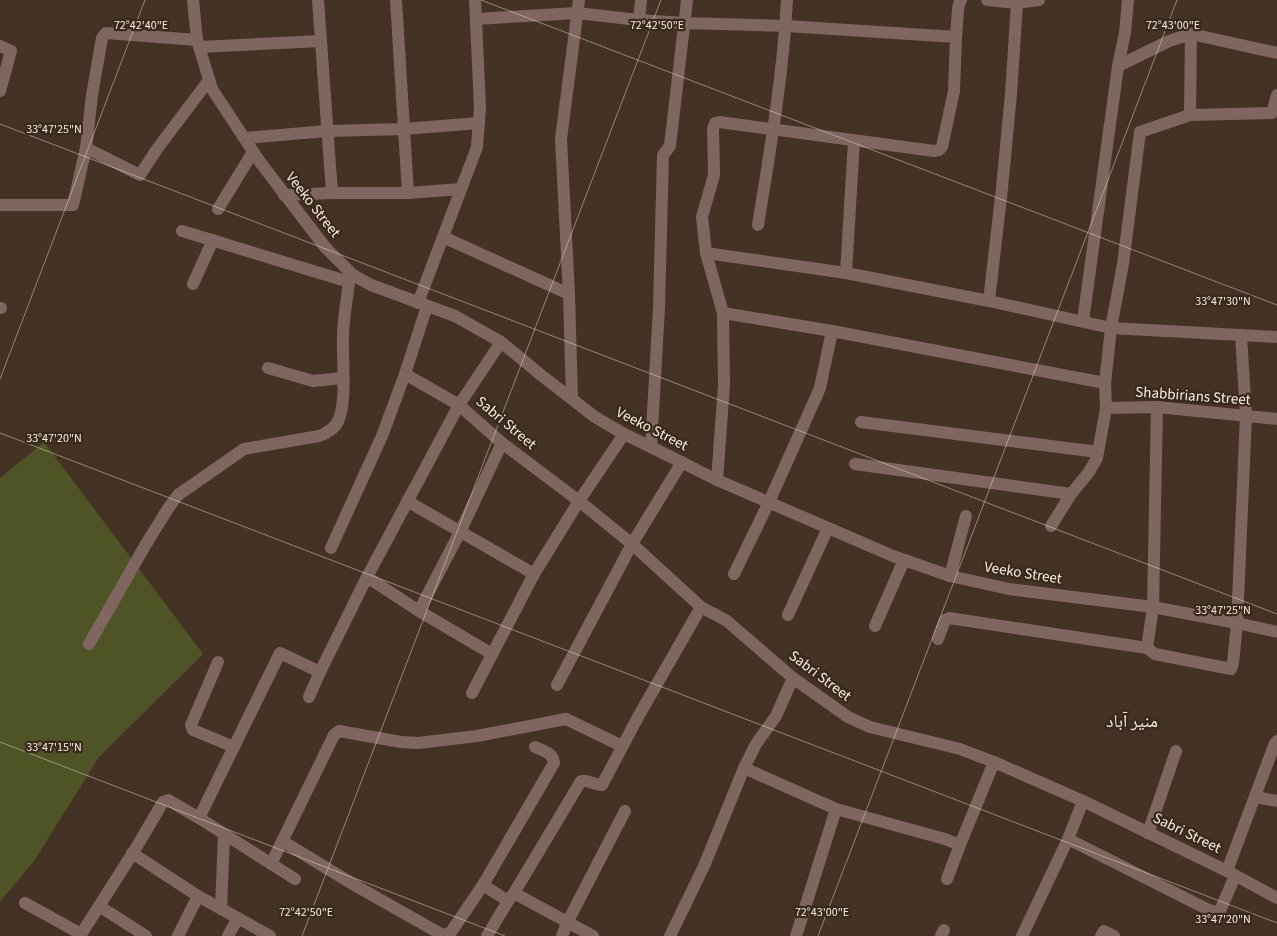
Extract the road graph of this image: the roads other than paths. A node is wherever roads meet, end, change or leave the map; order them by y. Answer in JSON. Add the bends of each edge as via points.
{"nodes":[{"id":1,"x":193,"y":0,"type":"edge"},
{"id":2,"x":318,"y":0,"type":"edge"},
{"id":3,"x":396,"y":0,"type":"edge"},
{"id":4,"x":475,"y":0,"type":"edge"},
{"id":5,"x":579,"y":0,"type":"edge"},
{"id":6,"x":642,"y":0,"type":"edge"},
{"id":7,"x":687,"y":0,"type":"edge"},
{"id":8,"x":788,"y":0,"type":"edge"},
{"id":9,"x":961,"y":0,"type":"edge"},
{"id":10,"x":987,"y":0,"type":"edge"},
{"id":11,"x":994,"y":0,"type":"edge"},
{"id":12,"x":1039,"y":0,"type":"edge"},
{"id":13,"x":1128,"y":0,"type":"edge"},
{"id":14,"x":1017,"y":3,"type":"junction"},
{"id":15,"x":577,"y":13,"type":"junction"},
{"id":16,"x":476,"y":19,"type":"junction"},
{"id":17,"x":639,"y":20,"type":"junction"},
{"id":18,"x":684,"y":24,"type":"junction"},
{"id":19,"x":786,"y":26,"type":"junction"},
{"id":20,"x":1191,"y":34,"type":"junction"},
{"id":21,"x":956,"y":37,"type":"junction"},
{"id":22,"x":321,"y":41,"type":"junction"},
{"id":23,"x":198,"y":43,"type":"junction"},
{"id":24,"x":0,"y":46,"type":"edge"},
{"id":25,"x":1277,"y":54,"type":"edge"},
{"id":26,"x":1118,"y":66,"type":"junction"},
{"id":27,"x":209,"y":80,"type":"junction"},
{"id":28,"x":0,"y":91,"type":"edge"},
{"id":29,"x":1277,"y":95,"type":"edge"},
{"id":30,"x":1190,"y":115,"type":"junction"},
{"id":31,"x":479,"y":123,"type":"junction"},
{"id":32,"x":404,"y":128,"type":"junction"},
{"id":33,"x":773,"y":130,"type":"junction"},
{"id":34,"x":327,"y":131,"type":"junction"},
{"id":35,"x":245,"y":138,"type":"junction"},
{"id":36,"x":854,"y":141,"type":"junction"},
{"id":37,"x":86,"y":148,"type":"junction"},
{"id":38,"x":253,"y":152,"type":"junction"},
{"id":39,"x":462,"y":189,"type":"junction"},
{"id":40,"x":332,"y":193,"type":"junction"},
{"id":41,"x":408,"y":193,"type":"junction"},
{"id":42,"x":284,"y":196,"type":"junction"},
{"id":43,"x":0,"y":205,"type":"edge"},
{"id":44,"x":218,"y":209,"type":"dead end"},
{"id":45,"x":758,"y":225,"type":"dead end"},
{"id":46,"x":182,"y":231,"type":"dead end"},
{"id":47,"x":443,"y":237,"type":"junction"},
{"id":48,"x":213,"y":240,"type":"junction"},
{"id":49,"x":706,"y":252,"type":"junction"},
{"id":50,"x":846,"y":274,"type":"junction"},
{"id":51,"x":351,"y":279,"type":"junction"},
{"id":52,"x":193,"y":284,"type":"dead end"},
{"id":53,"x":569,"y":294,"type":"junction"},
{"id":54,"x":989,"y":301,"type":"junction"},
{"id":55,"x":422,"y":305,"type":"junction"},
{"id":56,"x":723,"y":313,"type":"junction"},
{"id":57,"x":1083,"y":321,"type":"junction"},
{"id":58,"x":1111,"y":328,"type":"junction"},
{"id":59,"x":832,"y":331,"type":"junction"},
{"id":60,"x":1241,"y":335,"type":"junction"},
{"id":61,"x":1277,"y":337,"type":"edge"},
{"id":62,"x":501,"y":342,"type":"junction"},
{"id":63,"x":268,"y":368,"type":"dead end"},
{"id":64,"x":405,"y":374,"type":"junction"},
{"id":65,"x":343,"y":378,"type":"junction"},
{"id":66,"x":1105,"y":382,"type":"junction"},
{"id":67,"x":572,"y":399,"type":"junction"},
{"id":68,"x":459,"y":405,"type":"junction"},
{"id":69,"x":1158,"y":407,"type":"junction"},
{"id":70,"x":1106,"y":408,"type":"junction"},
{"id":71,"x":1246,"y":416,"type":"junction"},
{"id":72,"x":1277,"y":419,"type":"edge"},
{"id":73,"x":861,"y":422,"type":"dead end"},
{"id":74,"x":624,"y":434,"type":"junction"},
{"id":75,"x":502,"y":443,"type":"junction"},
{"id":76,"x":651,"y":447,"type":"junction"},
{"id":77,"x":1098,"y":452,"type":"junction"},
{"id":78,"x":682,"y":462,"type":"junction"},
{"id":79,"x":855,"y":464,"type":"dead end"},
{"id":80,"x":717,"y":480,"type":"junction"},
{"id":81,"x":1071,"y":494,"type":"junction"},
{"id":82,"x":407,"y":501,"type":"junction"},
{"id":83,"x":579,"y":501,"type":"junction"},
{"id":84,"x":769,"y":502,"type":"junction"},
{"id":85,"x":966,"y":516,"type":"dead end"},
{"id":86,"x":1051,"y":526,"type":"dead end"},
{"id":87,"x":828,"y":528,"type":"junction"},
{"id":88,"x":460,"y":532,"type":"junction"},
{"id":89,"x":632,"y":544,"type":"junction"},
{"id":90,"x":331,"y":548,"type":"dead end"},
{"id":91,"x":904,"y":560,"type":"junction"},
{"id":92,"x":534,"y":574,"type":"junction"},
{"id":93,"x":734,"y":574,"type":"dead end"},
{"id":94,"x":950,"y":576,"type":"junction"},
{"id":95,"x":367,"y":577,"type":"junction"},
{"id":96,"x":701,"y":607,"type":"junction"},
{"id":97,"x":1153,"y":607,"type":"junction"},
{"id":98,"x":419,"y":611,"type":"junction"},
{"id":99,"x":788,"y":615,"type":"dead end"},
{"id":100,"x":1237,"y":623,"type":"junction"},
{"id":101,"x":875,"y":626,"type":"dead end"},
{"id":102,"x":1277,"y":632,"type":"edge"},
{"id":103,"x":938,"y":639,"type":"dead end"},
{"id":104,"x":88,"y":644,"type":"dead end"},
{"id":105,"x":1148,"y":648,"type":"junction"},
{"id":106,"x":492,"y":654,"type":"junction"},
{"id":107,"x":218,"y":662,"type":"dead end"},
{"id":108,"x":320,"y":672,"type":"junction"},
{"id":109,"x":793,"y":678,"type":"junction"},
{"id":110,"x":557,"y":686,"type":"dead end"},
{"id":111,"x":472,"y":693,"type":"dead end"},
{"id":112,"x":309,"y":697,"type":"dead end"},
{"id":113,"x":1277,"y":741,"type":"edge"},
{"id":114,"x":622,"y":746,"type":"junction"},
{"id":115,"x":234,"y":747,"type":"junction"},
{"id":116,"x":535,"y":747,"type":"dead end"},
{"id":117,"x":1176,"y":751,"type":"dead end"},
{"id":118,"x":994,"y":762,"type":"junction"},
{"id":119,"x":744,"y":768,"type":"junction"},
{"id":120,"x":1255,"y":797,"type":"junction"},
{"id":121,"x":1084,"y":801,"type":"junction"},
{"id":122,"x":1277,"y":802,"type":"edge"},
{"id":123,"x":836,"y":809,"type":"junction"},
{"id":124,"x":625,"y":812,"type":"dead end"},
{"id":125,"x":199,"y":818,"type":"junction"},
{"id":126,"x":1148,"y":832,"type":"junction"},
{"id":127,"x":224,"y":835,"type":"junction"},
{"id":128,"x":1068,"y":839,"type":"junction"},
{"id":129,"x":282,"y":841,"type":"junction"},
{"id":130,"x":960,"y":845,"type":"junction"},
{"id":131,"x":132,"y":853,"type":"junction"},
{"id":132,"x":271,"y":864,"type":"junction"},
{"id":133,"x":1231,"y":874,"type":"junction"},
{"id":134,"x":295,"y":879,"type":"dead end"},
{"id":135,"x":947,"y":879,"type":"dead end"},
{"id":136,"x":483,"y":885,"type":"junction"},
{"id":137,"x":198,"y":896,"type":"junction"},
{"id":138,"x":511,"y":897,"type":"junction"},
{"id":139,"x":1277,"y":898,"type":"edge"},
{"id":140,"x":25,"y":903,"type":"dead end"},
{"id":141,"x":99,"y":906,"type":"junction"},
{"id":142,"x":221,"y":909,"type":"junction"},
{"id":143,"x":238,"y":918,"type":"junction"},
{"id":144,"x":567,"y":923,"type":"junction"},
{"id":145,"x":81,"y":935,"type":"edge"},
{"id":146,"x":146,"y":936,"type":"edge"},
{"id":147,"x":178,"y":936,"type":"edge"},
{"id":148,"x":228,"y":936,"type":"edge"},
{"id":149,"x":270,"y":936,"type":"edge"},
{"id":150,"x":486,"y":936,"type":"edge"},
{"id":151,"x":562,"y":936,"type":"edge"},
{"id":152,"x":593,"y":936,"type":"edge"},
{"id":153,"x":670,"y":936,"type":"edge"},
{"id":154,"x":796,"y":936,"type":"edge"},
{"id":155,"x":1022,"y":936,"type":"edge"},
{"id":156,"x":1101,"y":936,"type":"edge"},
{"id":157,"x":1114,"y":936,"type":"edge"}],
"edges":[{"from":1,"to":23,"type":"street","name":"Veeko Street"},
{"from":2,"to":22,"type":"street"},
{"from":3,"to":32,"type":"street"},
{"from":4,"to":16,"type":"street"},
{"from":5,"to":15,"type":"street"},
{"from":6,"to":17,"type":"street"},
{"from":7,"to":18,"type":"street"},
{"from":8,"to":19,"type":"street"},
{"from":9,"to":21,"type":"street"},
{"from":10,"to":11,"type":"street"},
{"from":11,"to":14,"type":"street"},
{"from":12,"to":14,"type":"street"},
{"from":13,"to":26,"type":"street"},
{"from":14,"to":54,"type":"street"},
{"from":15,"to":16,"type":"street"},
{"from":15,"to":17,"type":"street"},
{"from":15,"to":53,"type":"street","via":[[561,139]]},
{"from":16,"to":31,"type":"street"},
{"from":17,"to":18,"type":"street"},
{"from":18,"to":19,"type":"street"},
{"from":18,"to":76,"type":"street","via":[[670,146],[663,155]]},
{"from":19,"to":21,"type":"street"},
{"from":19,"to":33,"type":"street"},
{"from":20,"to":25,"type":"street"},
{"from":20,"to":26,"type":"street"},
{"from":20,"to":30,"type":"street"},
{"from":21,"to":36,"type":"street","via":[[954,91],[942,147],[934,151]]},
{"from":22,"to":23,"type":"street"},
{"from":22,"to":34,"type":"street"},
{"from":23,"to":27,"type":"street","name":"Veeko Street"},
{"from":23,"to":37,"type":"street","via":[[106,33],[102,38],[92,95]]},
{"from":24,"to":28,"type":"street","via":[[11,51]]},
{"from":26,"to":57,"type":"street"},
{"from":27,"to":35,"type":"street","name":"Veeko Street"},
{"from":27,"to":37,"type":"street","via":[[140,175]]},
{"from":29,"to":30,"type":"street","via":[[1272,113]]},
{"from":30,"to":58,"type":"street","via":[[1140,132],[1123,264]]},
{"from":31,"to":32,"type":"street"},
{"from":31,"to":39,"type":"street","via":[[477,146]]},
{"from":32,"to":34,"type":"street"},
{"from":32,"to":41,"type":"street"},
{"from":33,"to":36,"type":"street"},
{"from":33,"to":45,"type":"street"},
{"from":33,"to":49,"type":"street","via":[[714,123],[714,175],[702,217]]},
{"from":34,"to":35,"type":"street"},
{"from":34,"to":40,"type":"street"},
{"from":35,"to":38,"type":"street","name":"Veeko Street"},
{"from":36,"to":50,"type":"street"},
{"from":37,"to":43,"type":"street","via":[[73,205]]},
{"from":38,"to":42,"type":"street","name":"Veeko Street"},
{"from":38,"to":44,"type":"street"},
{"from":39,"to":41,"type":"street"},
{"from":39,"to":47,"type":"street"},
{"from":40,"to":41,"type":"street"},
{"from":40,"to":42,"type":"street"},
{"from":42,"to":51,"type":"street","name":"Veeko Street"},
{"from":46,"to":48,"type":"street"},
{"from":47,"to":53,"type":"street"},
{"from":47,"to":55,"type":"street"},
{"from":48,"to":51,"type":"street"},
{"from":48,"to":52,"type":"street"},
{"from":49,"to":50,"type":"street"},
{"from":49,"to":56,"type":"street"},
{"from":50,"to":54,"type":"street"},
{"from":51,"to":55,"type":"street","name":"Veeko Street"},
{"from":51,"to":65,"type":"street","via":[[343,334]]},
{"from":53,"to":67,"type":"street"},
{"from":54,"to":57,"type":"street"},
{"from":55,"to":62,"type":"street","name":"Veeko Street","via":[[455,316]]},
{"from":55,"to":64,"type":"street"},
{"from":56,"to":59,"type":"street"},
{"from":56,"to":80,"type":"street","via":[[724,385]]},
{"from":57,"to":58,"type":"street"},
{"from":58,"to":60,"type":"street"},
{"from":58,"to":66,"type":"street"},
{"from":59,"to":66,"type":"street"},
{"from":59,"to":84,"type":"street","via":[[820,388]]},
{"from":60,"to":61,"type":"street"},
{"from":60,"to":71,"type":"street"},
{"from":62,"to":67,"type":"street","name":"Veeko Street"},
{"from":62,"to":68,"type":"street"},
{"from":63,"to":65,"type":"street","via":[[313,381]]},
{"from":64,"to":68,"type":"street","name":"Sabri Street"},
{"from":64,"to":90,"type":"street","via":[[382,436]]},
{"from":65,"to":104,"type":"street","via":[[339,420],[325,434],[244,449],[178,495]]},
{"from":66,"to":70,"type":"street"},
{"from":67,"to":74,"type":"street","name":"Veeko Street"},
{"from":68,"to":75,"type":"street","name":"Sabri Street"},
{"from":68,"to":82,"type":"street"},
{"from":69,"to":70,"type":"street","name":"Shabbirians Street"},
{"from":69,"to":71,"type":"street","name":"Shabbirians Street"},
{"from":69,"to":97,"type":"street"},
{"from":70,"to":77,"type":"street"},
{"from":71,"to":72,"type":"street","name":"Shabbirians Street"},
{"from":71,"to":100,"type":"street"},
{"from":73,"to":77,"type":"street"},
{"from":74,"to":76,"type":"street","name":"Veeko Street"},
{"from":74,"to":83,"type":"street"},
{"from":75,"to":83,"type":"street","name":"Sabri Street"},
{"from":75,"to":88,"type":"street"},
{"from":76,"to":78,"type":"street","name":"Veeko Street"},
{"from":77,"to":81,"type":"street","via":[[1089,472]]},
{"from":78,"to":80,"type":"street","name":"Veeko Street"},
{"from":78,"to":89,"type":"street"},
{"from":79,"to":81,"type":"street"},
{"from":80,"to":84,"type":"street","name":"Veeko Street"},
{"from":81,"to":86,"type":"street"},
{"from":82,"to":88,"type":"street"},
{"from":82,"to":95,"type":"street"},
{"from":83,"to":89,"type":"street","name":"Sabri Street"},
{"from":83,"to":92,"type":"street"},
{"from":84,"to":87,"type":"street","name":"Veeko Street"},
{"from":84,"to":93,"type":"street"},
{"from":85,"to":94,"type":"street"},
{"from":87,"to":91,"type":"street","name":"Veeko Street"},
{"from":87,"to":99,"type":"street"},
{"from":88,"to":92,"type":"street"},
{"from":88,"to":98,"type":"street"},
{"from":89,"to":96,"type":"street","name":"Sabri Street"},
{"from":89,"to":110,"type":"street"},
{"from":91,"to":94,"type":"street","name":"Veeko Street"},
{"from":91,"to":101,"type":"street"},
{"from":92,"to":106,"type":"street"},
{"from":94,"to":97,"type":"street","name":"Veeko Street","via":[[1009,589]]},
{"from":95,"to":98,"type":"street"},
{"from":95,"to":108,"type":"street"},
{"from":96,"to":109,"type":"street","name":"Sabri Street","via":[[727,621]]},
{"from":96,"to":114,"type":"street"},
{"from":97,"to":100,"type":"street","name":"Veeko Street"},
{"from":97,"to":105,"type":"street"},
{"from":98,"to":106,"type":"street"},
{"from":100,"to":102,"type":"street","name":"Veeko Street"},
{"from":100,"to":105,"type":"street","via":[[1231,669],[1155,654]]},
{"from":103,"to":105,"type":"street","via":[[945,620],[949,618]]},
{"from":106,"to":111,"type":"street"},
{"from":107,"to":115,"type":"street","via":[[191,725],[192,730]]},
{"from":108,"to":112,"type":"street"},
{"from":108,"to":115,"type":"street","via":[[280,653]]},
{"from":109,"to":118,"type":"street","name":"Sabri Street","via":[[848,717],[870,727],[960,749]]},
{"from":109,"to":119,"type":"street","via":[[776,716]]},
{"from":113,"to":120,"type":"street"},
{"from":114,"to":129,"type":"street","via":[[566,718],[477,736],[418,743],[340,731],[334,735]]},
{"from":114,"to":138,"type":"street","via":[[602,785],[581,780]]},
{"from":115,"to":125,"type":"street"},
{"from":116,"to":136,"type":"street","via":[[551,754],[554,763]]},
{"from":117,"to":126,"type":"street"},
{"from":118,"to":121,"type":"street","name":"Sabri Street"},
{"from":118,"to":130,"type":"street"},
{"from":119,"to":123,"type":"street"},
{"from":119,"to":153,"type":"street","via":[[704,866]]},
{"from":120,"to":122,"type":"street"},
{"from":120,"to":133,"type":"street"},
{"from":121,"to":126,"type":"street","name":"Sabri Street"},
{"from":121,"to":128,"type":"street"},
{"from":123,"to":130,"type":"street"},
{"from":123,"to":154,"type":"street"},
{"from":124,"to":144,"type":"street"},
{"from":125,"to":127,"type":"street"},
{"from":125,"to":131,"type":"street","via":[[168,800],[163,802]]},
{"from":126,"to":133,"type":"street","name":"Sabri Street"},
{"from":127,"to":132,"type":"street"},
{"from":127,"to":142,"type":"street"},
{"from":128,"to":133,"type":"street","via":[[1219,913]]},
{"from":128,"to":155,"type":"street"},
{"from":129,"to":132,"type":"street"},
{"from":129,"to":136,"type":"street","via":[[441,934],[451,932]]},
{"from":130,"to":135,"type":"street"},
{"from":131,"to":137,"type":"street"},
{"from":131,"to":141,"type":"street"},
{"from":132,"to":134,"type":"street"},
{"from":133,"to":139,"type":"street","name":"Sabri Street"},
{"from":136,"to":138,"type":"street"},
{"from":137,"to":142,"type":"street"},
{"from":137,"to":147,"type":"street"},
{"from":138,"to":144,"type":"street"},
{"from":138,"to":150,"type":"street"},
{"from":140,"to":145,"type":"street"},
{"from":141,"to":145,"type":"street"},
{"from":141,"to":146,"type":"street"},
{"from":142,"to":143,"type":"street"},
{"from":143,"to":148,"type":"street"},
{"from":143,"to":149,"type":"street"},
{"from":144,"to":151,"type":"street"},
{"from":144,"to":152,"type":"street"},
{"from":156,"to":157,"type":"street","via":[[1104,931]]}]}
